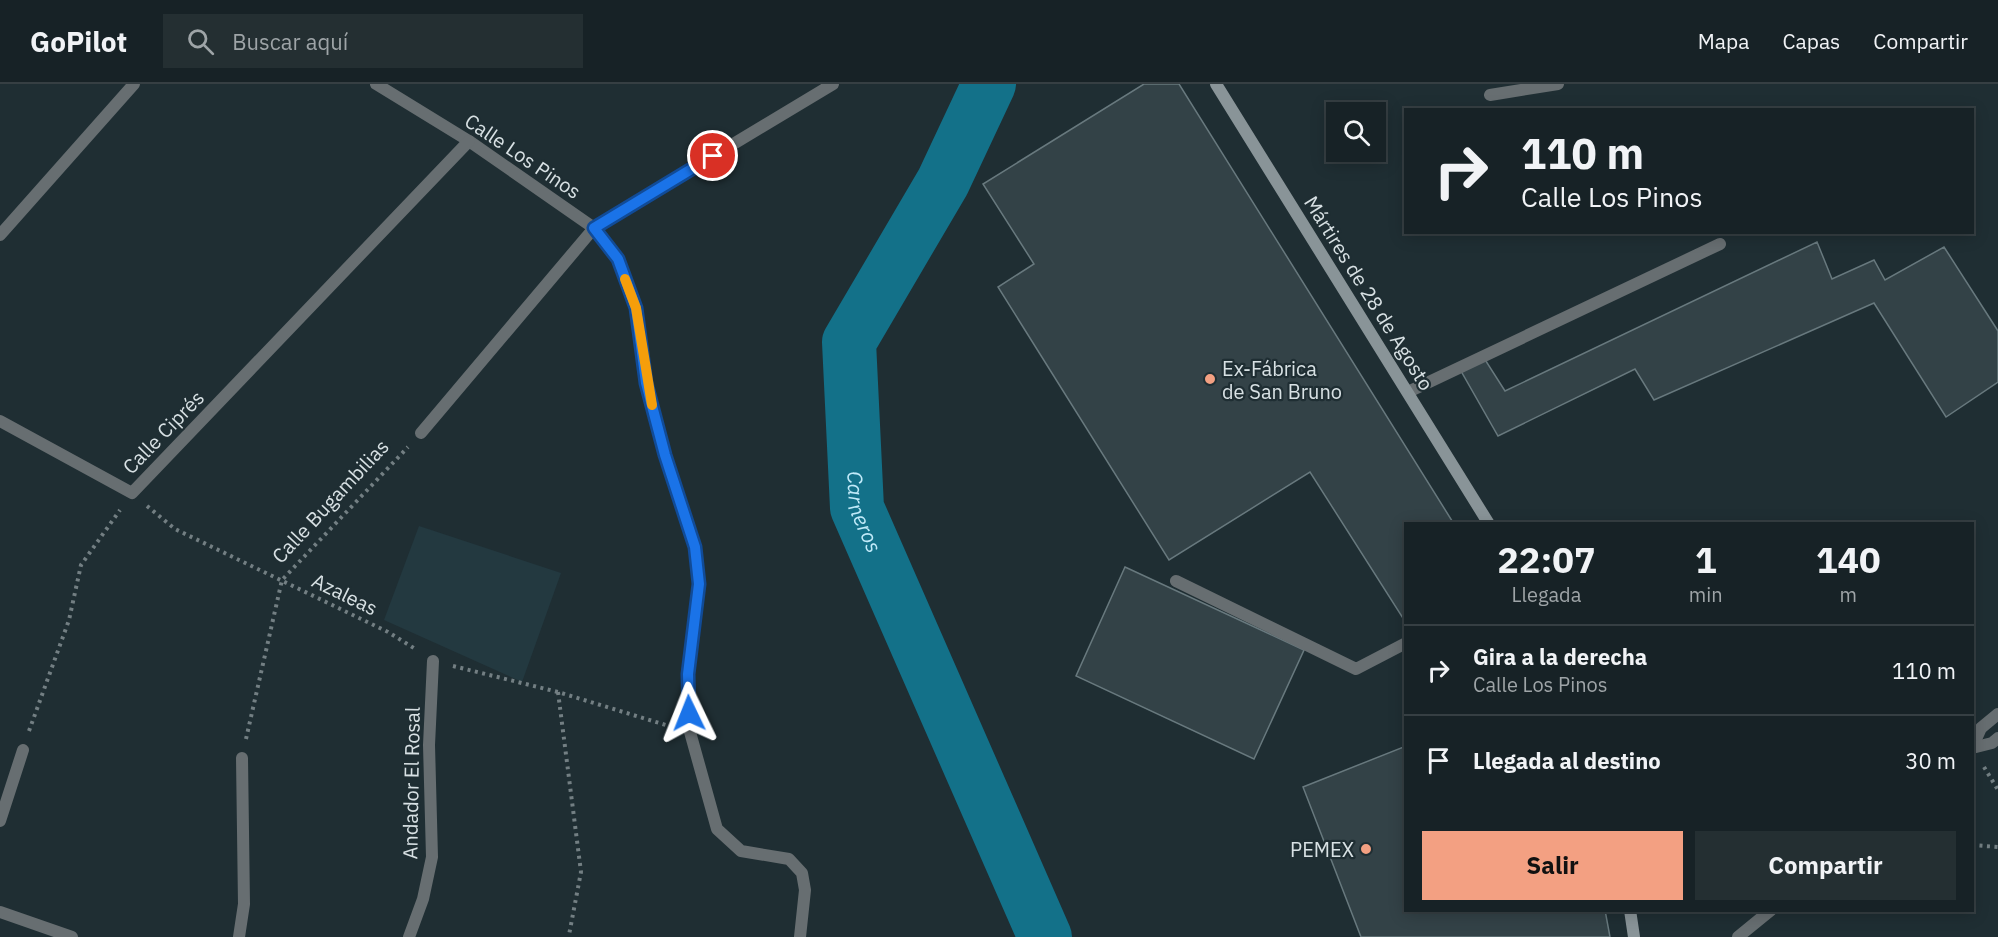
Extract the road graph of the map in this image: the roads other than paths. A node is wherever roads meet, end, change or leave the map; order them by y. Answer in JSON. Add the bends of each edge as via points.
{"nodes":[{"id":1,"x":134,"y":84,"type":"edge"},
{"id":2,"x":376,"y":84,"type":"edge"},
{"id":3,"x":833,"y":84,"type":"edge"},
{"id":4,"x":1216,"y":84,"type":"edge"},
{"id":5,"x":1558,"y":84,"type":"edge"},
{"id":6,"x":1490,"y":95,"type":"dead end"},
{"id":7,"x":469,"y":141,"type":"junction"},
{"id":8,"x":594,"y":228,"type":"junction"},
{"id":9,"x":0,"y":235,"type":"edge"},
{"id":10,"x":1720,"y":244,"type":"dead end"},
{"id":11,"x":1408,"y":392,"type":"junction"},
{"id":12,"x":0,"y":421,"type":"edge"},
{"id":13,"x":421,"y":433,"type":"road end"},
{"id":14,"x":1488,"y":522,"type":"edge"},
{"id":15,"x":1176,"y":581,"type":"dead end"},
{"id":16,"x":1404,"y":644,"type":"edge"},
{"id":17,"x":434,"y":661,"type":"road end"},
{"id":18,"x":1998,"y":714,"type":"edge"},
{"id":19,"x":1998,"y":738,"type":"edge"},
{"id":20,"x":1974,"y":744,"type":"edge"},
{"id":21,"x":1974,"y":747,"type":"edge"},
{"id":22,"x":23,"y":750,"type":"road end"},
{"id":23,"x":242,"y":758,"type":"road end"},
{"id":24,"x":0,"y":821,"type":"edge"},
{"id":25,"x":0,"y":912,"type":"edge"},
{"id":26,"x":1630,"y":912,"type":"edge"},
{"id":27,"x":1769,"y":912,"type":"edge"},
{"id":28,"x":72,"y":937,"type":"edge"},
{"id":29,"x":239,"y":937,"type":"edge"},
{"id":30,"x":409,"y":937,"type":"edge"},
{"id":31,"x":801,"y":937,"type":"edge"},
{"id":32,"x":1634,"y":937,"type":"edge"},
{"id":33,"x":1738,"y":937,"type":"edge"}],
"edges":[{"from":1,"to":9,"type":"street"},
{"from":2,"to":7,"type":"street","name":"Calle Los Pinos"},
{"from":3,"to":8,"type":"street"},
{"from":4,"to":11,"type":"main road","name":"Mártires de 28 de Agosto"},
{"from":5,"to":6,"type":"street"},
{"from":7,"to":8,"type":"street","name":"Calle Los Pinos"},
{"from":7,"to":12,"type":"street","name":"Calle Ciprés","via":[[132,493]]},
{"from":8,"to":13,"type":"street"},
{"from":8,"to":31,"type":"street","name":"Calle Los Pinos","via":[[618,259],[636,308],[646,383],[695,547],[699,584],[688,674],[690,732],[717,829],[741,851],[789,859],[802,873],[805,890]]},
{"from":10,"to":11,"type":"street"},
{"from":11,"to":14,"type":"main road","name":"Mártires de 28 de Agosto"},
{"from":15,"to":16,"type":"street","via":[[1356,669]]},
{"from":17,"to":30,"type":"street","name":"Andador El Rosal","via":[[429,745],[432,857]]},
{"from":18,"to":20,"type":"street","via":[[1981,728]]},
{"from":19,"to":21,"type":"street"},
{"from":22,"to":24,"type":"street"},
{"from":23,"to":29,"type":"street","via":[[244,904]]},
{"from":25,"to":28,"type":"street"},
{"from":26,"to":32,"type":"main road"},
{"from":27,"to":33,"type":"street"}]}
